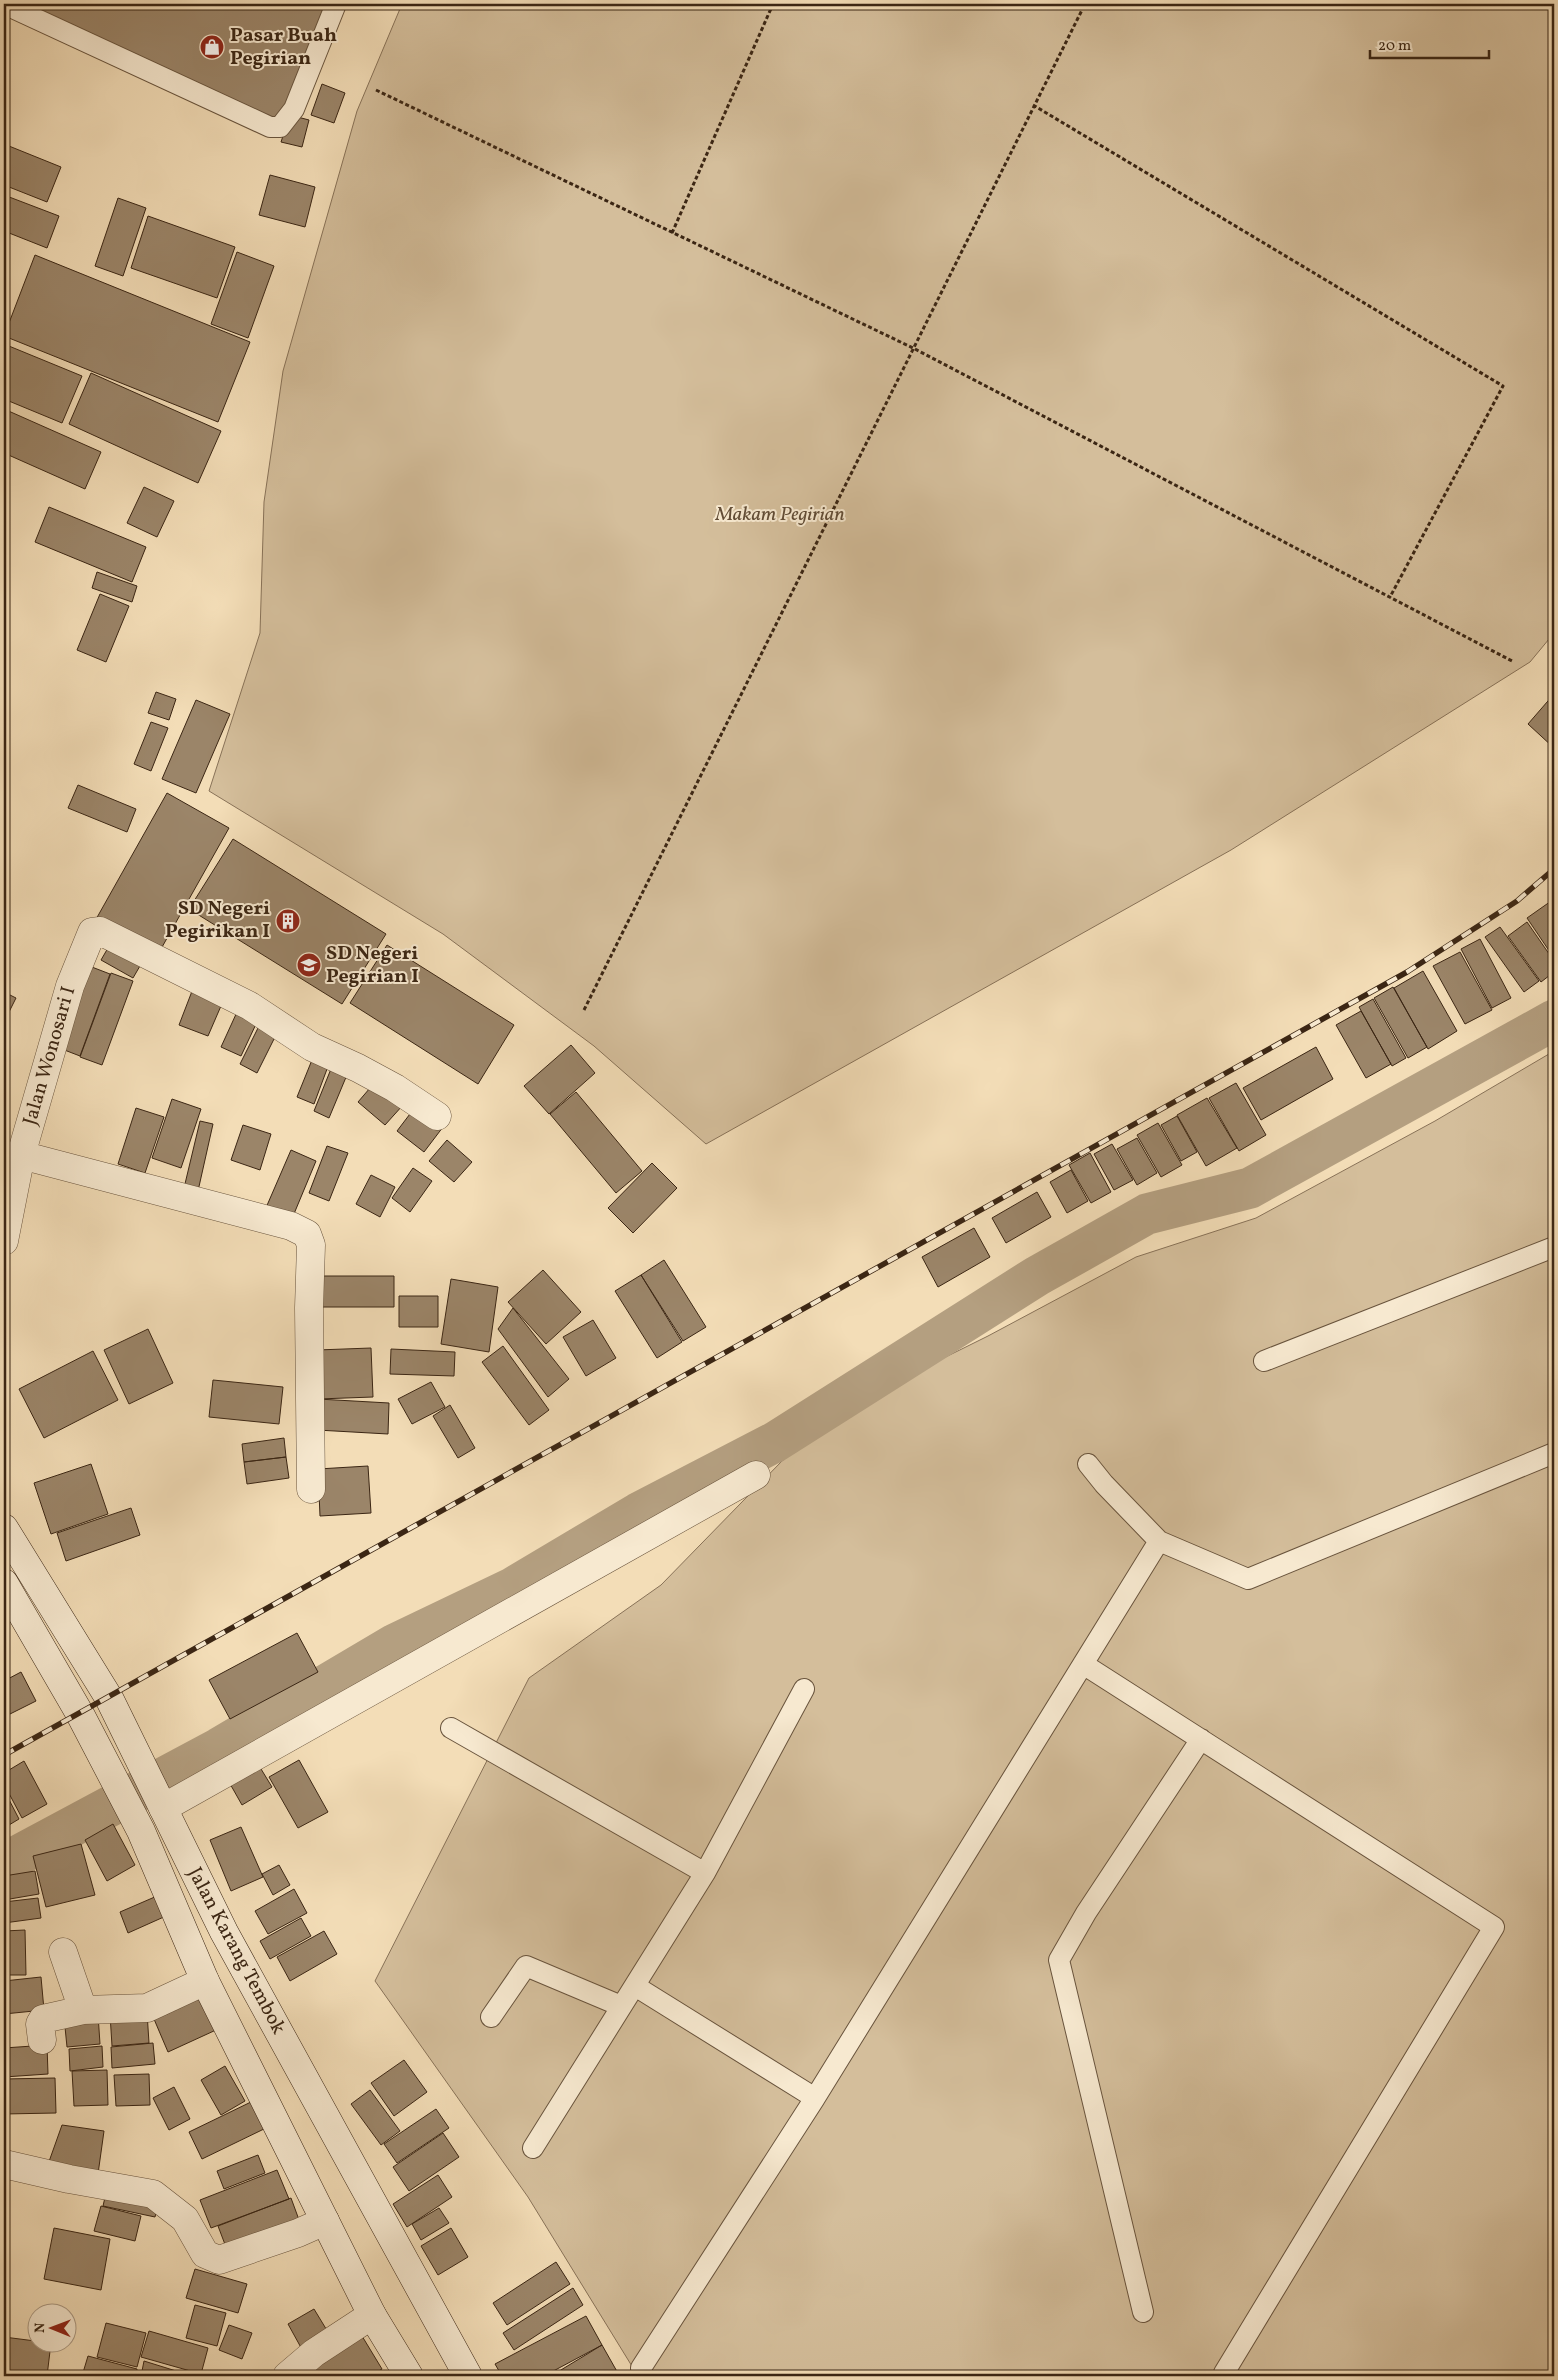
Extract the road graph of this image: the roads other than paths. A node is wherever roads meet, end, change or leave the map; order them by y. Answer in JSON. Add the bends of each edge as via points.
{"nodes":[{"id":1,"x":4,"y":4,"type":"edge"},
{"id":2,"x":336,"y":4,"type":"edge"},
{"id":3,"x":436,"y":1116,"type":"dead end"},
{"id":4,"x":22,"y":1155,"type":"junction"},
{"id":5,"x":4,"y":1241,"type":"edge"},
{"id":6,"x":1554,"y":1247,"type":"edge"},
{"id":7,"x":1264,"y":1361,"type":"dead end"},
{"id":8,"x":1554,"y":1453,"type":"edge"},
{"id":9,"x":1088,"y":1464,"type":"dead end"},
{"id":10,"x":756,"y":1476,"type":"dead end"},
{"id":11,"x":311,"y":1489,"type":"dead end"},
{"id":12,"x":4,"y":1528,"type":"edge"},
{"id":13,"x":1159,"y":1541,"type":"junction"},
{"id":14,"x":4,"y":1583,"type":"edge"},
{"id":15,"x":1083,"y":1664,"type":"junction"},
{"id":16,"x":804,"y":1689,"type":"dead end"},
{"id":17,"x":451,"y":1728,"type":"dead end"},
{"id":18,"x":1201,"y":1740,"type":"junction"},
{"id":19,"x":163,"y":1808,"type":"junction"},
{"id":20,"x":706,"y":1873,"type":"junction"},
{"id":21,"x":224,"y":1932,"type":"junction"},
{"id":22,"x":191,"y":1951,"type":"junction"},
{"id":23,"x":63,"y":1952,"type":"dead end"},
{"id":24,"x":205,"y":1981,"type":"junction"},
{"id":25,"x":635,"y":1986,"type":"junction"},
{"id":26,"x":621,"y":2006,"type":"junction"},
{"id":27,"x":83,"y":2010,"type":"junction"},
{"id":28,"x":491,"y":2017,"type":"dead end"},
{"id":29,"x":42,"y":2040,"type":"dead end"},
{"id":30,"x":815,"y":2098,"type":"junction"},
{"id":31,"x":533,"y":2148,"type":"dead end"},
{"id":32,"x":4,"y":2164,"type":"edge"},
{"id":33,"x":325,"y":2221,"type":"junction"},
{"id":34,"x":1143,"y":2312,"type":"dead end"},
{"id":35,"x":372,"y":2315,"type":"junction"},
{"id":36,"x":640,"y":2368,"type":"dead end"},
{"id":37,"x":1224,"y":2373,"type":"dead end"},
{"id":38,"x":286,"y":2376,"type":"edge"},
{"id":39,"x":408,"y":2376,"type":"edge"},
{"id":40,"x":467,"y":2376,"type":"edge"}],
"edges":[{"from":1,"to":2,"type":"lane","via":[[270,127],[280,127],[294,109]]},
{"from":3,"to":4,"type":"street","name":"Jalan Wonosari I","via":[[395,1088],[312,1047],[250,1006],[100,931],[92,932],[70,986]]},
{"from":4,"to":5,"type":"street","name":"Jalan Wonosari I"},
{"from":4,"to":11,"type":"street","via":[[291,1226],[308,1234],[311,1245]]},
{"from":6,"to":7,"type":"lane"},
{"from":8,"to":13,"type":"lane","via":[[1248,1579]]},
{"from":9,"to":13,"type":"lane"},
{"from":10,"to":19,"type":"street"},
{"from":12,"to":19,"type":"street","name":"Jalan Karang Tembok","via":[[109,1698]]},
{"from":13,"to":15,"type":"lane"},
{"from":14,"to":22,"type":"street","name":"Jalan Karang Tembok","via":[[80,1714],[141,1831]]},
{"from":15,"to":18,"type":"lane"},
{"from":15,"to":30,"type":"lane"},
{"from":16,"to":20,"type":"lane"},
{"from":17,"to":20,"type":"lane"},
{"from":18,"to":34,"type":"lane","via":[[1086,1913],[1059,1960]]},
{"from":18,"to":37,"type":"lane","via":[[1494,1927]]},
{"from":19,"to":21,"type":"street","name":"Jalan Karang Tembok"},
{"from":20,"to":25,"type":"lane"},
{"from":21,"to":22,"type":"street"},
{"from":21,"to":40,"type":"street","name":"Jalan Karang Tembok"},
{"from":22,"to":24,"type":"street","name":"Jalan Karang Tembok"},
{"from":23,"to":27,"type":"street"},
{"from":24,"to":27,"type":"street","via":[[147,2008]]},
{"from":24,"to":33,"type":"street","name":"Jalan Karang Tembok"},
{"from":25,"to":26,"type":"lane"},
{"from":25,"to":30,"type":"lane"},
{"from":26,"to":28,"type":"lane","via":[[526,1966]]},
{"from":26,"to":31,"type":"lane"},
{"from":27,"to":29,"type":"street","via":[[43,2019],[40,2024]]},
{"from":30,"to":36,"type":"lane"},
{"from":32,"to":33,"type":"street","via":[[153,2194],[185,2219],[205,2254],[219,2260]]},
{"from":33,"to":35,"type":"street","name":"Jalan Karang Tembok"},
{"from":35,"to":38,"type":"street"},
{"from":35,"to":39,"type":"street","name":"Jalan Karang Tembok"}]}
